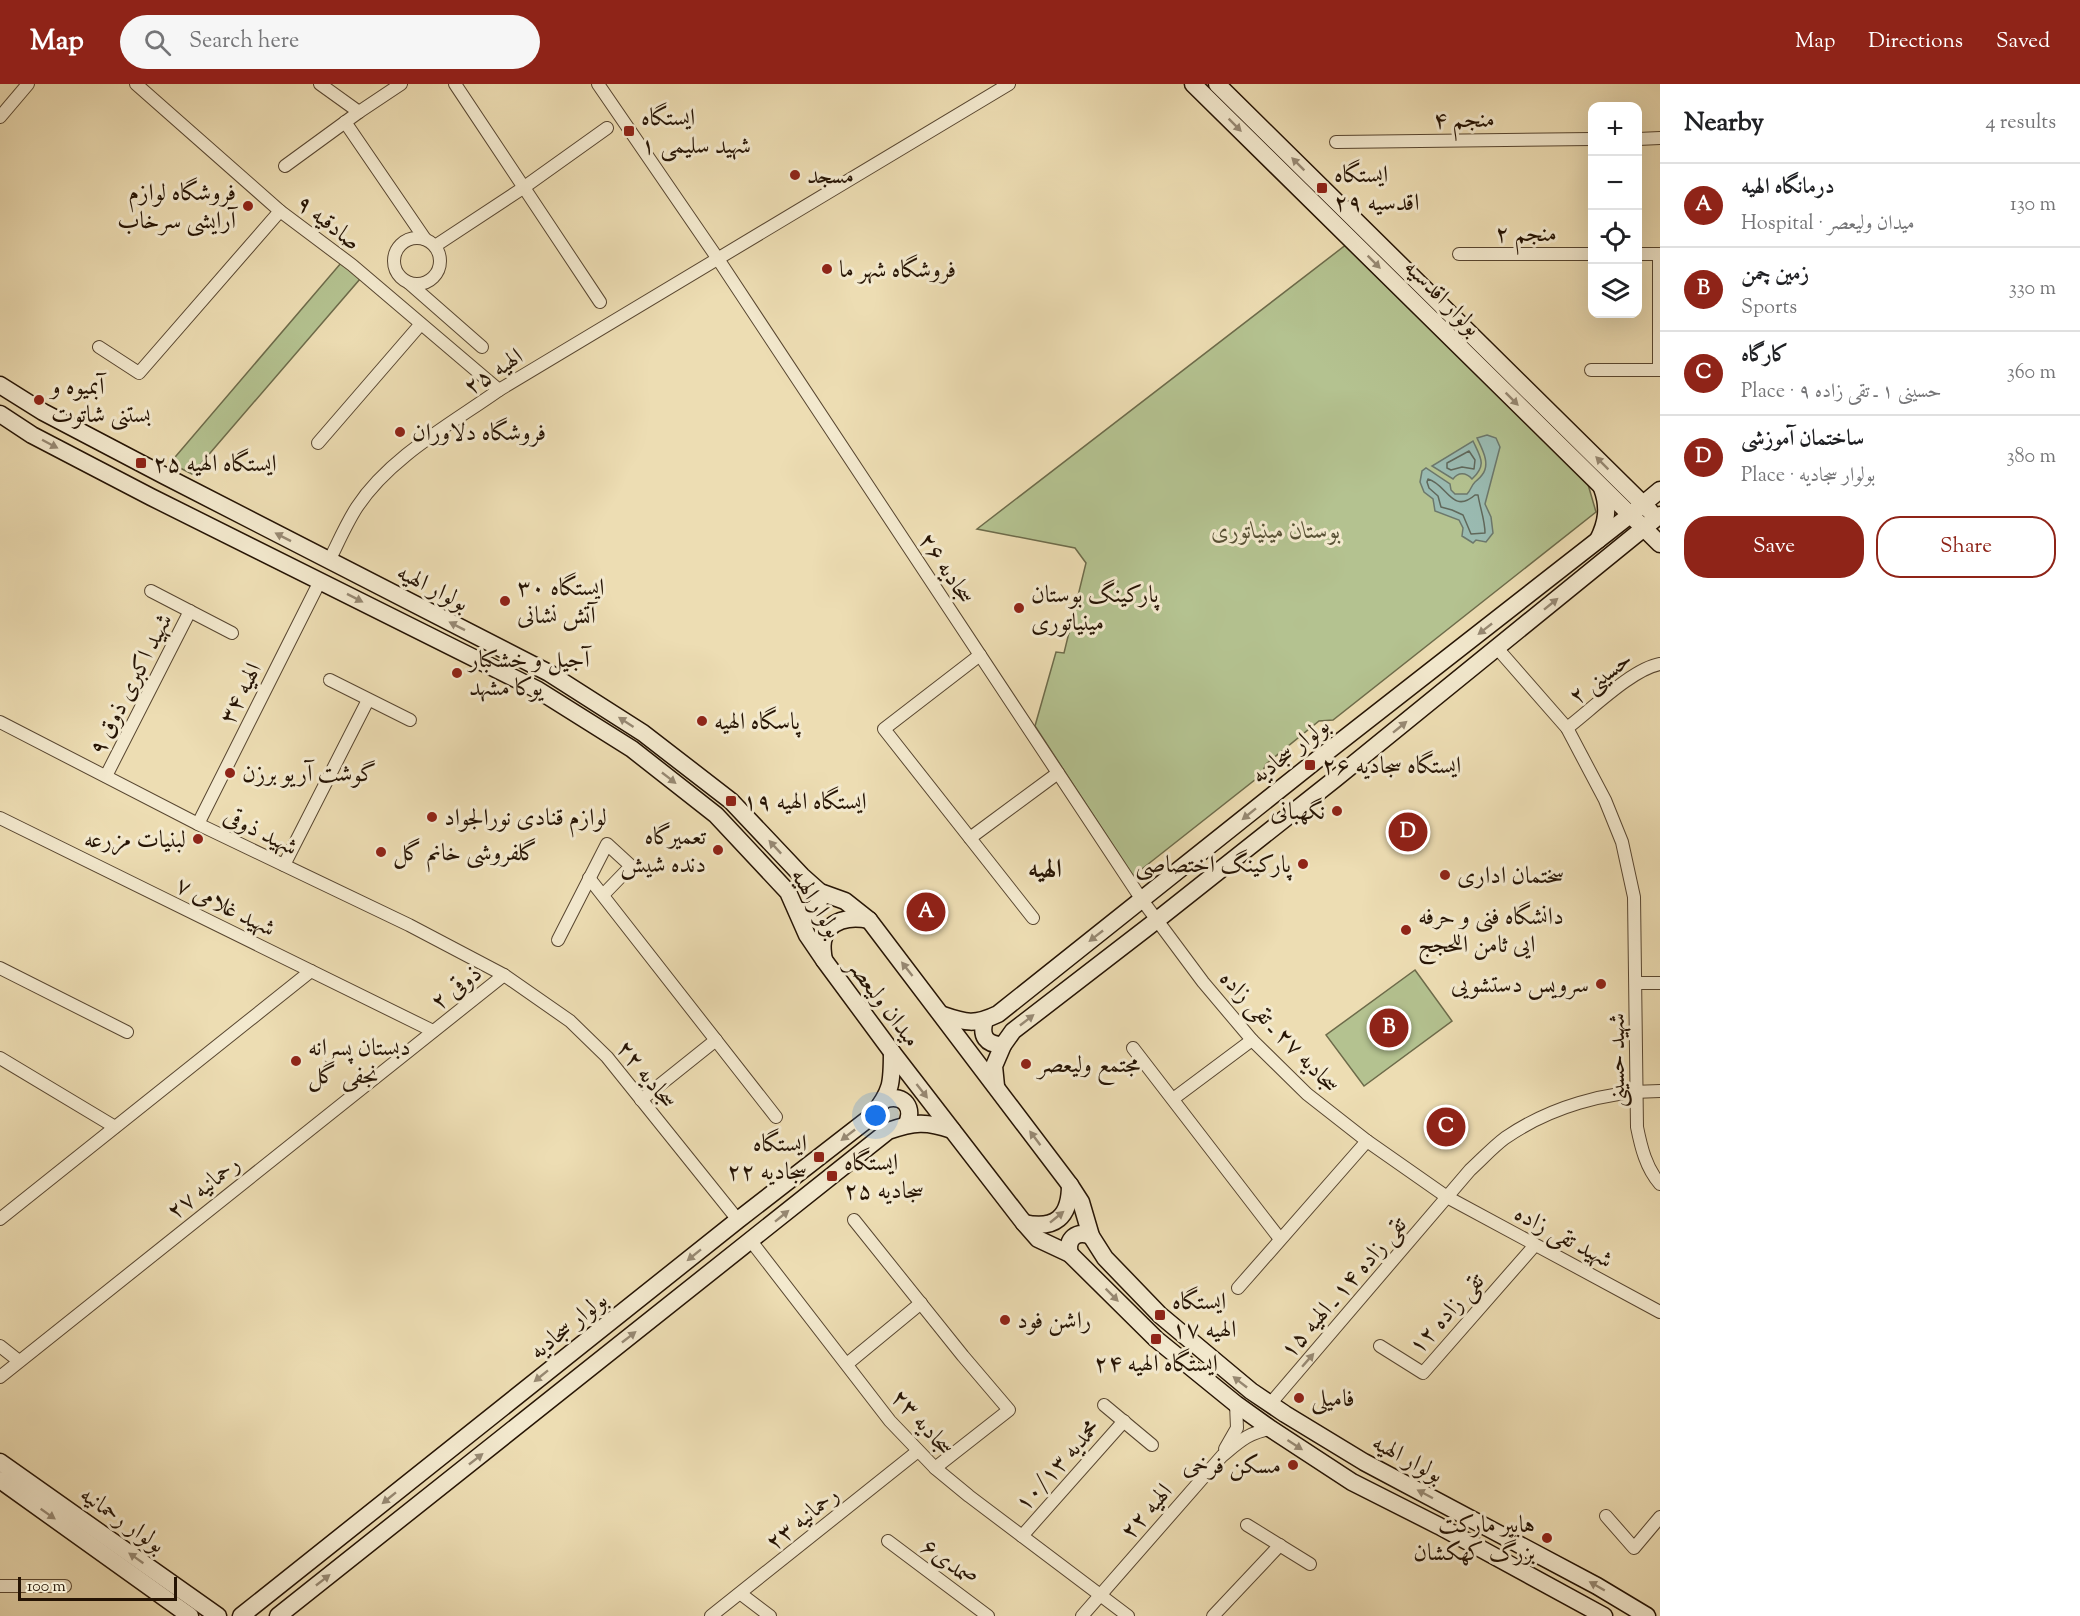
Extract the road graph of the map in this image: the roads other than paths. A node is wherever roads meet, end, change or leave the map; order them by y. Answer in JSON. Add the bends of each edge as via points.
{"nodes":[{"id":1,"x":28,"y":84,"type":"edge"},
{"id":2,"x":136,"y":84,"type":"edge"},
{"id":3,"x":320,"y":84,"type":"edge"},
{"id":4,"x":401,"y":84,"type":"edge"},
{"id":5,"x":455,"y":84,"type":"edge"},
{"id":6,"x":598,"y":84,"type":"edge"},
{"id":7,"x":1009,"y":84,"type":"edge"},
{"id":8,"x":1193,"y":84,"type":"edge"},
{"id":9,"x":1217,"y":84,"type":"edge"},
{"id":10,"x":359,"y":112,"type":"junction"},
{"id":11,"x":0,"y":117,"type":"edge"},
{"id":12,"x":345,"y":122,"type":"junction"},
{"id":13,"x":607,"y":128,"type":"dead end"},
{"id":14,"x":1642,"y":138,"type":"edge"},
{"id":15,"x":1660,"y":138,"type":"edge"},
{"id":16,"x":1588,"y":139,"type":"edge"},
{"id":17,"x":1336,"y":142,"type":"dead end"},
{"id":18,"x":285,"y":166,"type":"dead end"},
{"id":19,"x":523,"y":188,"type":"junction"},
{"id":20,"x":280,"y":211,"type":"junction"},
{"id":21,"x":430,"y":243,"type":"junction"},
{"id":22,"x":1459,"y":254,"type":"dead end"},
{"id":23,"x":1588,"y":254,"type":"edge"},
{"id":24,"x":1642,"y":254,"type":"edge"},
{"id":25,"x":1659,"y":254,"type":"edge"},
{"id":26,"x":718,"y":259,"type":"junction"},
{"id":27,"x":409,"y":283,"type":"junction"},
{"id":28,"x":600,"y":302,"type":"dead end"},
{"id":29,"x":420,"y":325,"type":"junction"},
{"id":30,"x":99,"y":347,"type":"dead end"},
{"id":31,"x":482,"y":347,"type":"dead end"},
{"id":32,"x":1591,"y":370,"type":"dead end"},
{"id":33,"x":1660,"y":370,"type":"edge"},
{"id":34,"x":0,"y":385,"type":"edge"},
{"id":35,"x":499,"y":390,"type":"junction"},
{"id":36,"x":0,"y":414,"type":"edge"},
{"id":37,"x":318,"y":443,"type":"dead end"},
{"id":38,"x":1601,"y":487,"type":"junction"},
{"id":39,"x":1660,"y":490,"type":"edge"},
{"id":40,"x":1643,"y":504,"type":"junction"},
{"id":41,"x":1630,"y":515,"type":"junction"},
{"id":42,"x":1659,"y":518,"type":"edge"},
{"id":43,"x":1644,"y":529,"type":"junction"},
{"id":44,"x":1598,"y":540,"type":"junction"},
{"id":45,"x":1660,"y":544,"type":"edge"},
{"id":46,"x":329,"y":561,"type":"junction"},
{"id":47,"x":320,"y":581,"type":"junction"},
{"id":48,"x":151,"y":591,"type":"dead end"},
{"id":49,"x":190,"y":611,"type":"junction"},
{"id":50,"x":232,"y":633,"type":"dead end"},
{"id":51,"x":1497,"y":648,"type":"junction"},
{"id":52,"x":980,"y":655,"type":"junction"},
{"id":53,"x":1660,"y":664,"type":"edge"},
{"id":54,"x":330,"y":680,"type":"dead end"},
{"id":55,"x":368,"y":700,"type":"junction"},
{"id":56,"x":410,"y":720,"type":"dead end"},
{"id":57,"x":0,"y":723,"type":"edge"},
{"id":58,"x":1567,"y":728,"type":"junction"},
{"id":59,"x":1058,"y":773,"type":"junction"},
{"id":60,"x":106,"y":776,"type":"junction"},
{"id":61,"x":0,"y":818,"type":"edge"},
{"id":62,"x":198,"y":824,"type":"junction"},
{"id":63,"x":970,"y":838,"type":"junction"},
{"id":64,"x":284,"y":865,"type":"junction"},
{"id":65,"x":589,"y":878,"type":"junction"},
{"id":66,"x":820,"y":892,"type":"junction"},
{"id":67,"x":603,"y":895,"type":"junction"},
{"id":68,"x":1142,"y":900,"type":"junction"},
{"id":69,"x":797,"y":910,"type":"junction"},
{"id":70,"x":1033,"y":918,"type":"dead end"},
{"id":71,"x":869,"y":920,"type":"junction"},
{"id":72,"x":1157,"y":920,"type":"junction"},
{"id":73,"x":558,"y":940,"type":"dead end"},
{"id":74,"x":824,"y":960,"type":"junction"},
{"id":75,"x":0,"y":968,"type":"edge"},
{"id":76,"x":311,"y":971,"type":"junction"},
{"id":77,"x":504,"y":975,"type":"junction"},
{"id":78,"x":1636,"y":983,"type":"junction"},
{"id":79,"x":1660,"y":983,"type":"edge"},
{"id":80,"x":942,"y":1015,"type":"junction"},
{"id":81,"x":985,"y":1020,"type":"junction"},
{"id":82,"x":433,"y":1031,"type":"junction"},
{"id":83,"x":127,"y":1032,"type":"dead end"},
{"id":84,"x":716,"y":1040,"type":"junction"},
{"id":85,"x":1252,"y":1040,"type":"junction"},
{"id":86,"x":1003,"y":1045,"type":"junction"},
{"id":87,"x":1133,"y":1048,"type":"dead end"},
{"id":88,"x":892,"y":1052,"type":"junction"},
{"id":89,"x":0,"y":1058,"type":"edge"},
{"id":90,"x":996,"y":1087,"type":"junction"},
{"id":91,"x":1637,"y":1091,"type":"junction"},
{"id":92,"x":1660,"y":1091,"type":"edge"},
{"id":93,"x":886,"y":1099,"type":"junction"},
{"id":94,"x":1173,"y":1099,"type":"junction"},
{"id":95,"x":641,"y":1100,"type":"junction"},
{"id":96,"x":776,"y":1117,"type":"dead end"},
{"id":97,"x":906,"y":1125,"type":"junction"},
{"id":98,"x":115,"y":1127,"type":"junction"},
{"id":99,"x":952,"y":1130,"type":"junction"},
{"id":100,"x":1367,"y":1141,"type":"junction"},
{"id":101,"x":1660,"y":1184,"type":"edge"},
{"id":102,"x":1070,"y":1185,"type":"junction"},
{"id":103,"x":1447,"y":1197,"type":"junction"},
{"id":104,"x":0,"y":1219,"type":"edge"},
{"id":105,"x":738,"y":1220,"type":"junction"},
{"id":106,"x":854,"y":1220,"type":"dead end"},
{"id":107,"x":1024,"y":1223,"type":"junction"},
{"id":108,"x":1091,"y":1236,"type":"junction"},
{"id":109,"x":1280,"y":1239,"type":"junction"},
{"id":110,"x":751,"y":1241,"type":"junction"},
{"id":111,"x":1535,"y":1245,"type":"junction"},
{"id":112,"x":1070,"y":1254,"type":"junction"},
{"id":113,"x":1238,"y":1288,"type":"dead end"},
{"id":114,"x":921,"y":1303,"type":"junction"},
{"id":115,"x":1660,"y":1312,"type":"edge"},
{"id":116,"x":0,"y":1346,"type":"edge"},
{"id":117,"x":1380,"y":1346,"type":"dead end"},
{"id":118,"x":19,"y":1361,"type":"junction"},
{"id":119,"x":847,"y":1364,"type":"junction"},
{"id":120,"x":0,"y":1377,"type":"edge"},
{"id":121,"x":1236,"y":1404,"type":"junction"},
{"id":122,"x":1270,"y":1404,"type":"junction"},
{"id":123,"x":1104,"y":1405,"type":"dead end"},
{"id":124,"x":1124,"y":1421,"type":"junction"},
{"id":125,"x":1271,"y":1429,"type":"junction"},
{"id":126,"x":1152,"y":1445,"type":"dead end"},
{"id":127,"x":918,"y":1451,"type":"junction"},
{"id":128,"x":1222,"y":1456,"type":"junction"},
{"id":129,"x":0,"y":1462,"type":"edge"},
{"id":130,"x":934,"y":1468,"type":"junction"},
{"id":131,"x":0,"y":1480,"type":"edge"},
{"id":132,"x":1606,"y":1516,"type":"dead end"},
{"id":133,"x":1660,"y":1517,"type":"edge"},
{"id":134,"x":1247,"y":1525,"type":"dead end"},
{"id":135,"x":1022,"y":1536,"type":"junction"},
{"id":136,"x":888,"y":1541,"type":"dead end"},
{"id":137,"x":1280,"y":1545,"type":"junction"},
{"id":138,"x":1310,"y":1564,"type":"dead end"},
{"id":139,"x":0,"y":1586,"type":"edge"},
{"id":140,"x":65,"y":1587,"type":"dead end"},
{"id":141,"x":741,"y":1594,"type":"junction"},
{"id":142,"x":1101,"y":1594,"type":"junction"},
{"id":143,"x":190,"y":1616,"type":"edge"},
{"id":144,"x":218,"y":1616,"type":"edge"},
{"id":145,"x":241,"y":1616,"type":"edge"},
{"id":146,"x":278,"y":1616,"type":"edge"},
{"id":147,"x":711,"y":1616,"type":"edge"},
{"id":148,"x":770,"y":1616,"type":"edge"},
{"id":149,"x":988,"y":1616,"type":"edge"},
{"id":150,"x":1082,"y":1616,"type":"edge"},
{"id":151,"x":1128,"y":1616,"type":"edge"},
{"id":152,"x":1213,"y":1616,"type":"edge"},
{"id":153,"x":1604,"y":1616,"type":"edge"},
{"id":154,"x":1647,"y":1616,"type":"edge"}],
"edges":[{"from":1,"to":11,"type":"street"},
{"from":2,"to":20,"type":"street","name":"صادقیه ۹"},
{"from":3,"to":10,"type":"street"},
{"from":4,"to":10,"type":"street"},
{"from":5,"to":19,"type":"street"},
{"from":6,"to":26,"type":"street","name":"سجادیه ۲۶"},
{"from":7,"to":26,"type":"street","name":"الهیه ۲۵"},
{"from":8,"to":38,"type":"main road","name":"بولوار اقدسیه","one_way":true},
{"from":40,"to":9,"type":"main road","name":"بولوار اقدسیه","one_way":true},
{"from":10,"to":12,"type":"street"},
{"from":12,"to":18,"type":"street"},
{"from":12,"to":21,"type":"street"},
{"from":13,"to":19,"type":"street"},
{"from":14,"to":15,"type":"street"},
{"from":16,"to":17,"type":"street","name":"منجم ۴"},
{"from":19,"to":21,"type":"street"},
{"from":19,"to":28,"type":"street"},
{"from":20,"to":29,"type":"street","name":"صادقیه ۹","via":[[352,265]]},
{"from":20,"to":30,"type":"street","via":[[139,373]]},
{"from":21,"to":27,"type":"street","via":[[440,257],[439,269],[432,279],[421,284]]},
{"from":21,"to":27,"type":"street","via":[[413,238],[402,243],[395,253],[394,265],[399,276]]},
{"from":22,"to":23,"type":"street","name":"منجم ۲"},
{"from":24,"to":25,"type":"street"},
{"from":25,"to":33,"type":"street"},
{"from":26,"to":35,"type":"street","name":"الهیه ۲۵"},
{"from":26,"to":52,"type":"street","name":"سجادیه ۲۶"},
{"from":27,"to":31,"type":"street"},
{"from":29,"to":35,"type":"street","name":"صادقیه ۹"},
{"from":29,"to":37,"type":"street"},
{"from":32,"to":33,"type":"street"},
{"from":46,"to":34,"type":"main road","name":"بولوار الهیه","one_way":true,"via":[[43,412]]},
{"from":35,"to":46,"type":"street","name":"الهیه ۲۵","via":[[395,464],[358,507]]},
{"from":36,"to":47,"type":"main road","name":"بولوار الهیه","one_way":true,"via":[[32,435]]},
{"from":38,"to":41,"type":"main road","name":"بولوار اقدسیه"},
{"from":38,"to":44,"type":"main road","via":[[1607,512]]},
{"from":39,"to":40,"type":"main road","name":"بولوار سجادیه"},
{"from":40,"to":41,"type":"main road","name":"بولوار سجادیه"},
{"from":40,"to":42,"type":"main road","name":"بولوار اقدسیه"},
{"from":41,"to":43,"type":"main road","name":"بولوار اقدسیه"},
{"from":41,"to":44,"type":"main road","name":"بولوار سجادیه"},
{"from":42,"to":43,"type":"main road","name":"بولوار سجادیه"},
{"from":43,"to":45,"type":"main road","name":"بولوار اقدسیه"},
{"from":51,"to":43,"type":"main road","name":"بولوار سجادیه","one_way":true},
{"from":44,"to":68,"type":"main road","name":"بولوار سجادیه","one_way":true},
{"from":46,"to":47,"type":"main road"},
{"from":66,"to":46,"type":"main road","name":"بولوار الهیه","one_way":true,"via":[[731,801],[643,733],[549,673]]},
{"from":47,"to":62,"type":"street","name":"الهیه ۳۴"},
{"from":47,"to":69,"type":"main road","name":"بولوار الهیه","one_way":true,"via":[[538,690],[632,749],[716,815],[788,892]]},
{"from":48,"to":49,"type":"street"},
{"from":49,"to":50,"type":"street"},
{"from":49,"to":60,"type":"street","name":"شهید اکبری ذوق ۹"},
{"from":51,"to":58,"type":"street","name":"شهید حسینی"},
{"from":72,"to":51,"type":"main road","name":"بولوار سجادیه","one_way":true},
{"from":52,"to":59,"type":"street","name":"سجادیه ۲۶"},
{"from":52,"to":63,"type":"street","via":[[884,729]]},
{"from":53,"to":58,"type":"street","name":"حسینی ۲","via":[[1635,675]]},
{"from":54,"to":55,"type":"street"},
{"from":55,"to":56,"type":"street"},
{"from":55,"to":64,"type":"street"},
{"from":57,"to":60,"type":"street","name":"شهید ذوقی"},
{"from":58,"to":78,"type":"street","name":"شهید حسینی","via":[[1622,842],[1634,897]]},
{"from":59,"to":63,"type":"street"},
{"from":59,"to":68,"type":"street","name":"سجادیه ۲۶"},
{"from":60,"to":62,"type":"street","name":"شهید ذوقی"},
{"from":61,"to":76,"type":"street","name":"شهید غلامی ۷"},
{"from":62,"to":64,"type":"street","name":"شهید ذوقی"},
{"from":63,"to":70,"type":"street"},
{"from":64,"to":77,"type":"street","name":"شهید ذوقی"},
{"from":65,"to":67,"type":"street"},
{"from":65,"to":67,"type":"street","via":[[607,844],[631,866]]},
{"from":65,"to":73,"type":"street"},
{"from":66,"to":69,"type":"main road","via":[[815,909]]},
{"from":66,"to":71,"type":"main road","name":"بولوار الهیه","via":[[845,901]]},
{"from":67,"to":84,"type":"street"},
{"from":68,"to":72,"type":"street","name":"سجادیه ۲۷ ـ تقی زاده"},
{"from":68,"to":81,"type":"main road","name":"بولوار سجادیه","one_way":true,"via":[[998,1014]]},
{"from":69,"to":74,"type":"main road","name":"بولوار الهیه","via":[[807,935]]},
{"from":71,"to":74,"type":"main road","name":"میدان ولیعصر","via":[[856,917],[836,923],[823,942]]},
{"from":80,"to":71,"type":"main road","name":"میدان ولیعصر","one_way":true},
{"from":72,"to":85,"type":"street","name":"سجادیه ۲۷ ـ تقی زاده"},
{"from":86,"to":72,"type":"main road","name":"بولوار سجادیه","one_way":true,"via":[[1013,1031]]},
{"from":74,"to":88,"type":"main road","name":"میدان ولیعصر"},
{"from":75,"to":83,"type":"street"},
{"from":76,"to":82,"type":"street","name":"شهید غلامی ۷"},
{"from":76,"to":98,"type":"street"},
{"from":77,"to":82,"type":"street","name":"ذوقی ۲"},
{"from":77,"to":95,"type":"street","name":"سجادیه ۲۲","via":[[570,1021],[607,1057]]},
{"from":78,"to":79,"type":"street"},
{"from":78,"to":91,"type":"street","name":"شهید حسینی"},
{"from":80,"to":81,"type":"main road","via":[[963,1022]]},
{"from":80,"to":90,"type":"main road","name":"میدان ولیعصر"},
{"from":81,"to":86,"type":"main road","via":[[985,1039],[993,1045]]},
{"from":82,"to":118,"type":"street","name":"رحمانیه ۲۷"},
{"from":84,"to":95,"type":"street"},
{"from":84,"to":96,"type":"street"},
{"from":85,"to":94,"type":"street"},
{"from":85,"to":100,"type":"street","name":"سجادیه ۲۷ ـ تقی زاده","via":[[1307,1094]]},
{"from":86,"to":90,"type":"main road","name":"بولوار سجادیه","via":[[994,1066]]},
{"from":87,"to":94,"type":"street"},
{"from":88,"to":93,"type":"main road","via":[[892,1079]]},
{"from":88,"to":99,"type":"main road","name":"میدان ولیعصر","one_way":true},
{"from":89,"to":98,"type":"street"},
{"from":102,"to":90,"type":"main road","name":"میدان ولیعصر","one_way":true},
{"from":91,"to":92,"type":"street","name":"تقی زاده ۱۴ ـ الهیه ۱۵"},
{"from":91,"to":101,"type":"street","name":"شهید حسینی","via":[[1637,1127],[1642,1150]]},
{"from":91,"to":103,"type":"street","name":"تقی زاده ۱۴ ـ الهیه ۱۵","via":[[1590,1100],[1540,1117],[1504,1139]]},
{"from":93,"to":97,"type":"main road","via":[[894,1097],[907,1104],[910,1118]]},
{"from":93,"to":105,"type":"main road","name":"بولوار سجادیه","one_way":true,"via":[[872,1116]]},
{"from":94,"to":109,"type":"street"},
{"from":95,"to":105,"type":"street","name":"سجادیه ۲۲"},
{"from":97,"to":99,"type":"main road","name":"بولوار سجادیه","via":[[933,1124]]},
{"from":110,"to":97,"type":"main road","name":"بولوار سجادیه","one_way":true,"via":[[888,1131]]},
{"from":98,"to":104,"type":"street"},
{"from":99,"to":107,"type":"main road","name":"میدان ولیعصر"},
{"from":100,"to":103,"type":"street","name":"سجادیه ۲۷ ـ تقی زاده"},
{"from":100,"to":109,"type":"street"},
{"from":107,"to":102,"type":"main road","one_way":true,"via":[[1045,1225],[1064,1214],[1070,1200]]},
{"from":102,"to":108,"type":"main road","name":"میدان ولیعصر","via":[[1081,1202]]},
{"from":103,"to":111,"type":"street","name":"شهید تقی زاده"},
{"from":122,"to":103,"type":"street","name":"تقی زاده ۱۴ ـ الهیه ۱۵","one_way":true},
{"from":105,"to":145,"type":"main road","name":"بولوار سجادیه","one_way":true},
{"from":106,"to":114,"type":"street"},
{"from":107,"to":112,"type":"main road","name":"میدان ولیعصر","via":[[1038,1239]]},
{"from":108,"to":112,"type":"main road","via":[[1076,1234],[1070,1240]]},
{"from":122,"to":108,"type":"main road","name":"بولوار الهیه","one_way":true,"via":[[1160,1315],[1105,1258]]},
{"from":109,"to":113,"type":"street"},
{"from":110,"to":119,"type":"street","name":"سجادیه ۲۳"},
{"from":146,"to":110,"type":"main road","name":"بولوار سجادیه","one_way":true},
{"from":111,"to":115,"type":"street","name":"شهید تقی زاده"},
{"from":111,"to":117,"type":"street","name":"تقی زاده ۱۲","via":[[1423,1373]]},
{"from":112,"to":121,"type":"main road","name":"بولوار الهیه","one_way":true,"via":[[1156,1339]]},
{"from":114,"to":119,"type":"street"},
{"from":114,"to":130,"type":"street","via":[[1009,1410]]},
{"from":116,"to":118,"type":"street"},
{"from":118,"to":120,"type":"street","name":"رحمانیه ۲۷"},
{"from":119,"to":127,"type":"street","name":"سجادیه ۲۳"},
{"from":121,"to":125,"type":"main road","name":"بولوار الهیه"},
{"from":121,"to":128,"type":"street","via":[[1238,1428]]},
{"from":154,"to":122,"type":"main road","name":"بولوار الهیه","one_way":true,"via":[[1364,1462]]},
{"from":123,"to":124,"type":"street"},
{"from":124,"to":126,"type":"street"},
{"from":124,"to":135,"type":"street","name":"محمدیه ۱۰/۱۳"},
{"from":125,"to":128,"type":"street","via":[[1247,1436]]},
{"from":125,"to":153,"type":"main road","name":"بولوار الهیه","one_way":true,"via":[[1352,1482]]},
{"from":127,"to":130,"type":"street","name":"سجادیه ۲۳"},
{"from":127,"to":141,"type":"street","name":"رحمانیه ۲۳"},
{"from":128,"to":142,"type":"street","name":"الهیه ۲۲"},
{"from":144,"to":129,"type":"main road","name":"بولوار رحمانیه","one_way":true},
{"from":130,"to":135,"type":"street","name":"سجادیه ۲۳"},
{"from":131,"to":143,"type":"main road","name":"بولوار رحمانیه","one_way":true},
{"from":132,"to":133,"type":"street","via":[[1634,1548]]},
{"from":134,"to":137,"type":"street"},
{"from":135,"to":142,"type":"street","name":"سجادیه ۲۳"},
{"from":136,"to":149,"type":"street","name":"صمدی۶"},
{"from":137,"to":138,"type":"street"},
{"from":137,"to":152,"type":"street"},
{"from":139,"to":140,"type":"street"},
{"from":141,"to":147,"type":"street","name":"رحمانیه ۲۳"},
{"from":141,"to":148,"type":"street"},
{"from":142,"to":150,"type":"street","name":"الهیه ۲۲"},
{"from":142,"to":151,"type":"street","name":"سجادیه ۲۳"}]}
